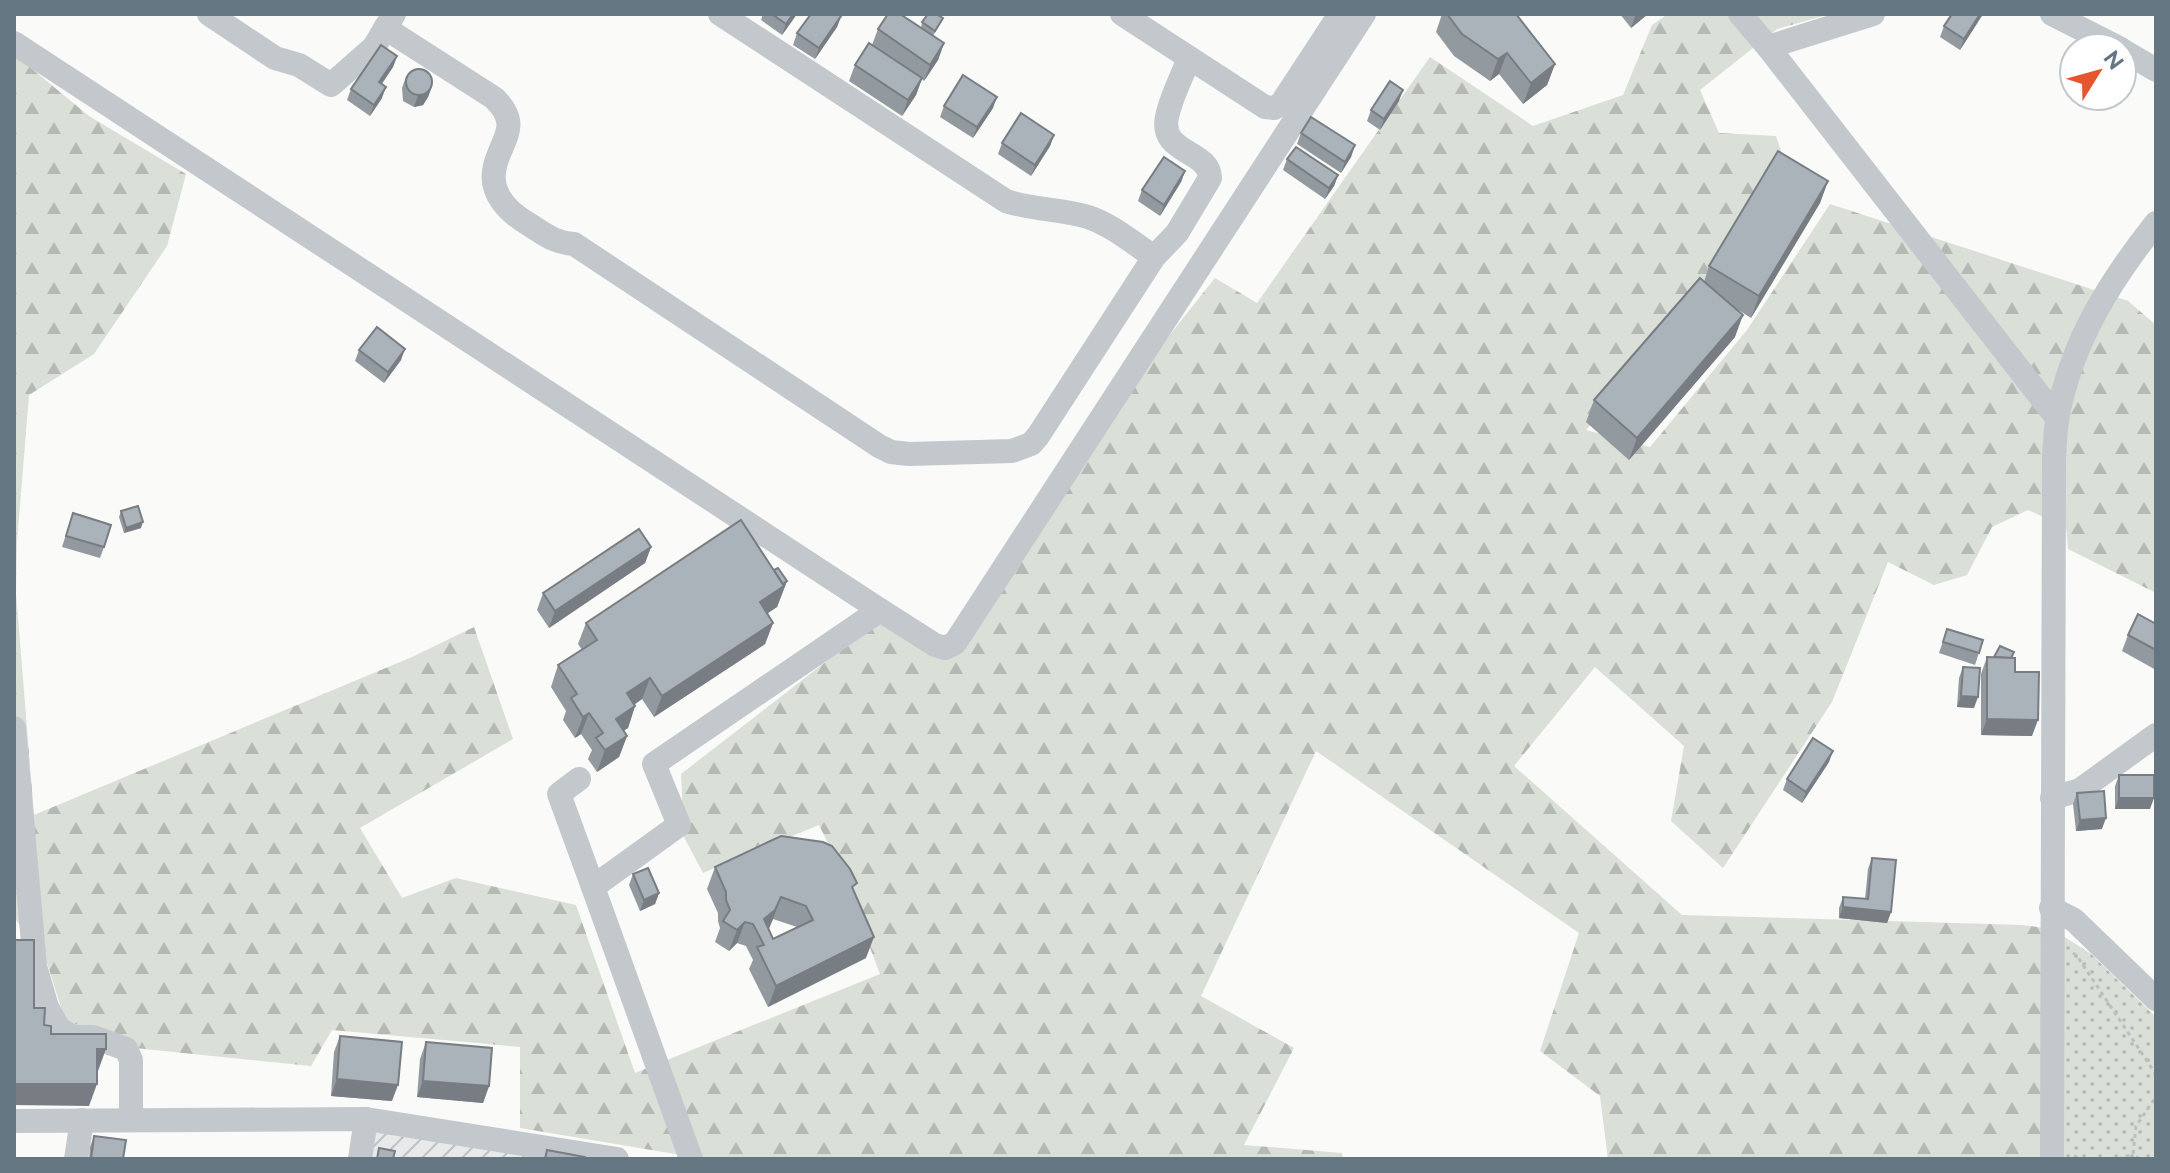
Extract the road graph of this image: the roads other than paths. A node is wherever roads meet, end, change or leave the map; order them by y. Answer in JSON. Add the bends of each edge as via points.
{"nodes":[{"id":1,"x":209,"y":14,"type":"edge"},
{"id":2,"x":720,"y":14,"type":"edge"},
{"id":3,"x":1122,"y":14,"type":"edge"},
{"id":4,"x":1340,"y":14,"type":"edge"},
{"id":5,"x":1364,"y":14,"type":"edge"},
{"id":6,"x":1740,"y":14,"type":"edge"},
{"id":7,"x":1873,"y":14,"type":"edge"},
{"id":8,"x":2052,"y":14,"type":"edge"},
{"id":9,"x":389,"y":21,"type":"edge"},
{"id":10,"x":2087,"y":32,"type":"edge"},
{"id":11,"x":14,"y":43,"type":"edge"},
{"id":12,"x":1768,"y":47,"type":"junction"},
{"id":13,"x":1189,"y":58,"type":"junction"},
{"id":14,"x":2138,"y":59,"type":"edge"},
{"id":15,"x":2156,"y":70,"type":"edge"},
{"id":16,"x":2156,"y":223,"type":"edge"},
{"id":17,"x":1154,"y":257,"type":"junction"},
{"id":18,"x":2057,"y":418,"type":"junction"},
{"id":19,"x":880,"y":610,"type":"junction"},
{"id":20,"x":14,"y":728,"type":"edge"},
{"id":21,"x":2156,"y":735,"type":"edge"},
{"id":22,"x":579,"y":779,"type":"dead end"},
{"id":23,"x":2052,"y":798,"type":"junction"},
{"id":24,"x":593,"y":887,"type":"junction"},
{"id":25,"x":2051,"y":908,"type":"junction"},
{"id":26,"x":2156,"y":999,"type":"edge"},
{"id":27,"x":366,"y":1119,"type":"junction"},
{"id":28,"x":82,"y":1120,"type":"junction"},
{"id":29,"x":131,"y":1120,"type":"junction"},
{"id":30,"x":14,"y":1121,"type":"edge"},
{"id":31,"x":76,"y":1159,"type":"edge"},
{"id":32,"x":360,"y":1159,"type":"edge"},
{"id":33,"x":617,"y":1159,"type":"edge"},
{"id":34,"x":691,"y":1159,"type":"edge"},
{"id":35,"x":2052,"y":1159,"type":"edge"}],
"edges":[{"from":1,"to":9,"type":"street","via":[[275,58],[299,65],[331,85],[374,47]]},
{"from":2,"to":17,"type":"street","via":[[1006,201],[1086,216]]},
{"from":3,"to":13,"type":"street"},
{"from":4,"to":13,"type":"street","via":[[1274,108]]},
{"from":5,"to":19,"type":"street","via":[[955,643],[935,645]]},
{"from":6,"to":12,"type":"street"},
{"from":7,"to":12,"type":"street"},
{"from":8,"to":10,"type":"street"},
{"from":9,"to":17,"type":"street","via":[[501,105],[508,133],[494,175],[511,214],[558,243],[574,244],[891,452],[1012,451],[1031,444]]},
{"from":11,"to":19,"type":"street"},
{"from":12,"to":18,"type":"street"},
{"from":13,"to":17,"type":"street","via":[[1167,128],[1174,144],[1206,165],[1210,178],[1177,233]]},
{"from":14,"to":15,"type":"street"},
{"from":16,"to":18,"type":"street","via":[[2086,327]]},
{"from":18,"to":23,"type":"street"},
{"from":19,"to":24,"type":"street","via":[[654,764],[679,825]]},
{"from":20,"to":29,"type":"street","via":[[35,966],[47,1007],[59,1029],[74,1037],[93,1037],[126,1049],[131,1060]]},
{"from":21,"to":23,"type":"street","via":[[2080,790]]},
{"from":22,"to":24,"type":"street","via":[[559,794]]},
{"from":23,"to":25,"type":"street"},
{"from":24,"to":34,"type":"street"},
{"from":25,"to":26,"type":"street","via":[[2074,920]]},
{"from":25,"to":35,"type":"street"},
{"from":27,"to":29,"type":"street"},
{"from":27,"to":32,"type":"street"},
{"from":27,"to":33,"type":"street"},
{"from":28,"to":29,"type":"street"},
{"from":28,"to":30,"type":"street"},
{"from":28,"to":31,"type":"street"}]}
